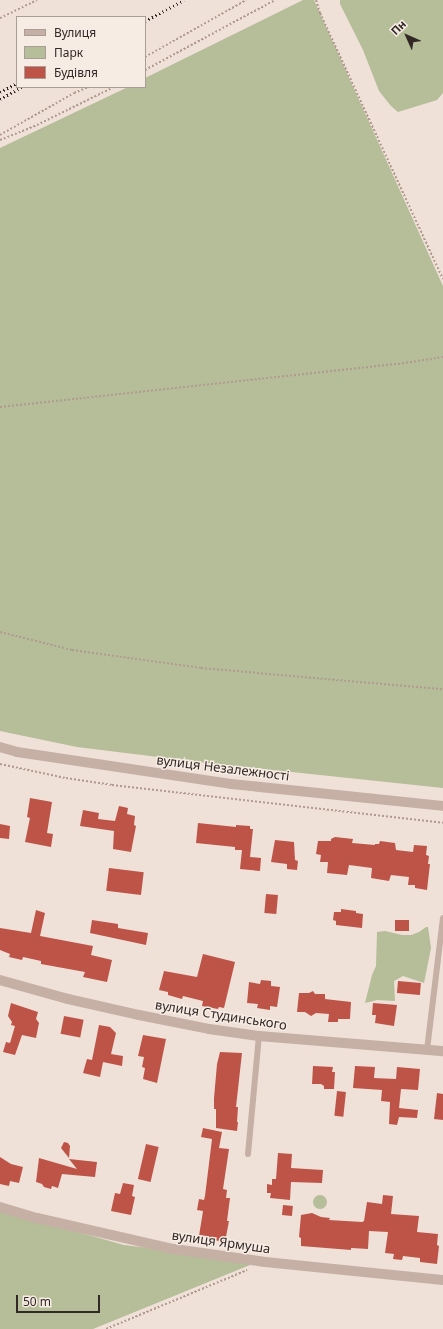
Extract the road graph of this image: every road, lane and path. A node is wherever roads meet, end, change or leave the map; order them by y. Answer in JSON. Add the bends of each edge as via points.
{"nodes":[{"id":1,"x":37,"y":0,"type":"edge"},
{"id":2,"x":246,"y":0,"type":"edge"},
{"id":3,"x":275,"y":0,"type":"edge"},
{"id":4,"x":316,"y":0,"type":"edge"},
{"id":5,"x":0,"y":18,"type":"edge"},
{"id":6,"x":146,"y":56,"type":"edge"},
{"id":7,"x":146,"y":69,"type":"edge"},
{"id":8,"x":86,"y":88,"type":"edge"},
{"id":9,"x":112,"y":88,"type":"edge"},
{"id":10,"x":0,"y":135,"type":"edge"},
{"id":11,"x":0,"y":140,"type":"edge"},
{"id":12,"x":443,"y":280,"type":"edge"},
{"id":13,"x":443,"y":357,"type":"edge"},
{"id":14,"x":0,"y":407,"type":"edge"},
{"id":15,"x":0,"y":632,"type":"edge"},
{"id":16,"x":443,"y":689,"type":"edge"},
{"id":17,"x":0,"y":747,"type":"edge"},
{"id":18,"x":0,"y":764,"type":"edge"},
{"id":19,"x":443,"y":806,"type":"edge"},
{"id":20,"x":443,"y":823,"type":"edge"},
{"id":21,"x":443,"y":918,"type":"edge"},
{"id":22,"x":0,"y":980,"type":"edge"},
{"id":23,"x":259,"y":1036,"type":"junction"},
{"id":24,"x":427,"y":1050,"type":"junction"},
{"id":25,"x":443,"y":1051,"type":"edge"},
{"id":26,"x":248,"y":1154,"type":"dead end"},
{"id":27,"x":0,"y":1207,"type":"edge"},
{"id":28,"x":265,"y":1262,"type":"junction"},
{"id":29,"x":443,"y":1280,"type":"edge"},
{"id":30,"x":106,"y":1329,"type":"edge"}],
"edges":[{"from":1,"to":5,"type":"path"},
{"from":2,"to":6,"type":"path"},
{"from":3,"to":7,"type":"path"},
{"from":4,"to":12,"type":"path"},
{"from":8,"to":10,"type":"path"},
{"from":9,"to":11,"type":"path"},
{"from":13,"to":14,"type":"path"},
{"from":15,"to":16,"type":"path","via":[[72,650],[200,668]]},
{"from":17,"to":19,"type":"street","name":"вулиця Незалежності","via":[[17,752],[231,784]]},
{"from":18,"to":20,"type":"path","via":[[112,785]]},
{"from":21,"to":24,"type":"lane"},
{"from":22,"to":23,"type":"street","name":"вулиця Студинського","via":[[139,1016]]},
{"from":23,"to":24,"type":"street","name":"вулиця Студинського"},
{"from":23,"to":26,"type":"lane"},
{"from":24,"to":25,"type":"street","name":"вулиця Студинського"},
{"from":27,"to":28,"type":"street","name":"вулиця Ярмуша","via":[[37,1218],[174,1249]]},
{"from":28,"to":29,"type":"street","name":"вулиця Ярмуша"},
{"from":28,"to":30,"type":"path"}]}
